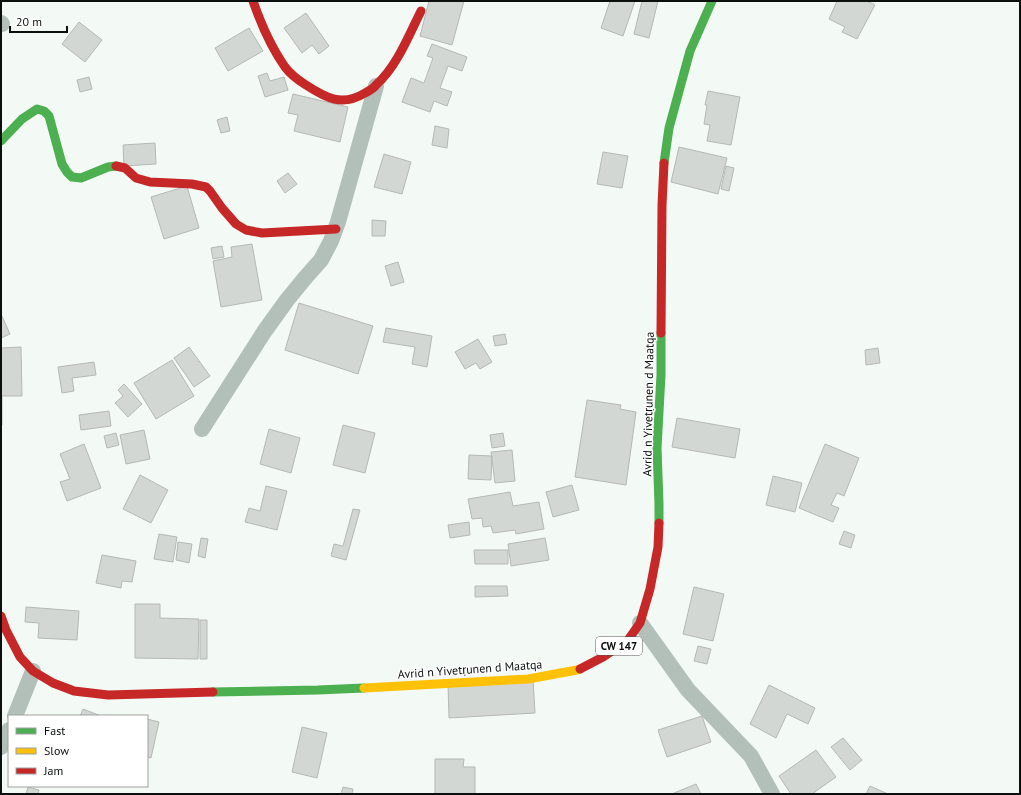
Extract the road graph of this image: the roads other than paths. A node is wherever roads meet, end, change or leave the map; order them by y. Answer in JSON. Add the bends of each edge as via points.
{"nodes":[{"id":1,"x":253,"y":1,"type":"edge"},
{"id":2,"x":712,"y":1,"type":"edge"},
{"id":3,"x":421,"y":11,"type":"dead end"},
{"id":4,"x":376,"y":86,"type":"junction"},
{"id":5,"x":1,"y":141,"type":"edge"},
{"id":6,"x":336,"y":229,"type":"junction"},
{"id":7,"x":202,"y":429,"type":"dead end"},
{"id":8,"x":1,"y":616,"type":"edge"},
{"id":9,"x":640,"y":623,"type":"junction"},
{"id":10,"x":33,"y":671,"type":"junction"},
{"id":11,"x":15,"y":715,"type":"edge"},
{"id":12,"x":8,"y":732,"type":"edge"},
{"id":13,"x":1,"y":747,"type":"edge"},
{"id":14,"x":772,"y":794,"type":"edge"}],
"edges":[{"from":1,"to":4,"type":"main road","via":[[280,59],[292,75],[308,87],[334,100],[347,101],[362,96]]},
{"from":2,"to":9,"type":"main road","name":"Avrid n Yivetṛunen d Maatqa","number":"CW 147","via":[[690,51],[669,128],[664,165],[661,375],[657,448],[658,547]]},
{"from":3,"to":4,"type":"main road","via":[[394,63]]},
{"from":4,"to":6,"type":"street"},
{"from":5,"to":6,"type":"main road","via":[[37,109],[49,116],[62,164],[72,177],[81,178],[116,166],[125,168],[136,178],[150,182],[206,187],[236,224],[246,230],[262,234]]},
{"from":6,"to":7,"type":"street","via":[[322,260],[304,278],[273,319]]},
{"from":8,"to":10,"type":"main road","name":"Avrid n Yivetṛunen d Maatqa","number":"CW 147","via":[[20,657]]},
{"from":9,"to":10,"type":"main road","name":"Avrid n Yivetṛunen d Maatqa","number":"CW 147","via":[[628,640],[577,670],[528,679],[318,690],[108,695],[74,691],[53,683]]},
{"from":9,"to":14,"type":"street","via":[[688,690],[751,756]]},
{"from":10,"to":11,"type":"street"},
{"from":12,"to":13,"type":"street"}]}
